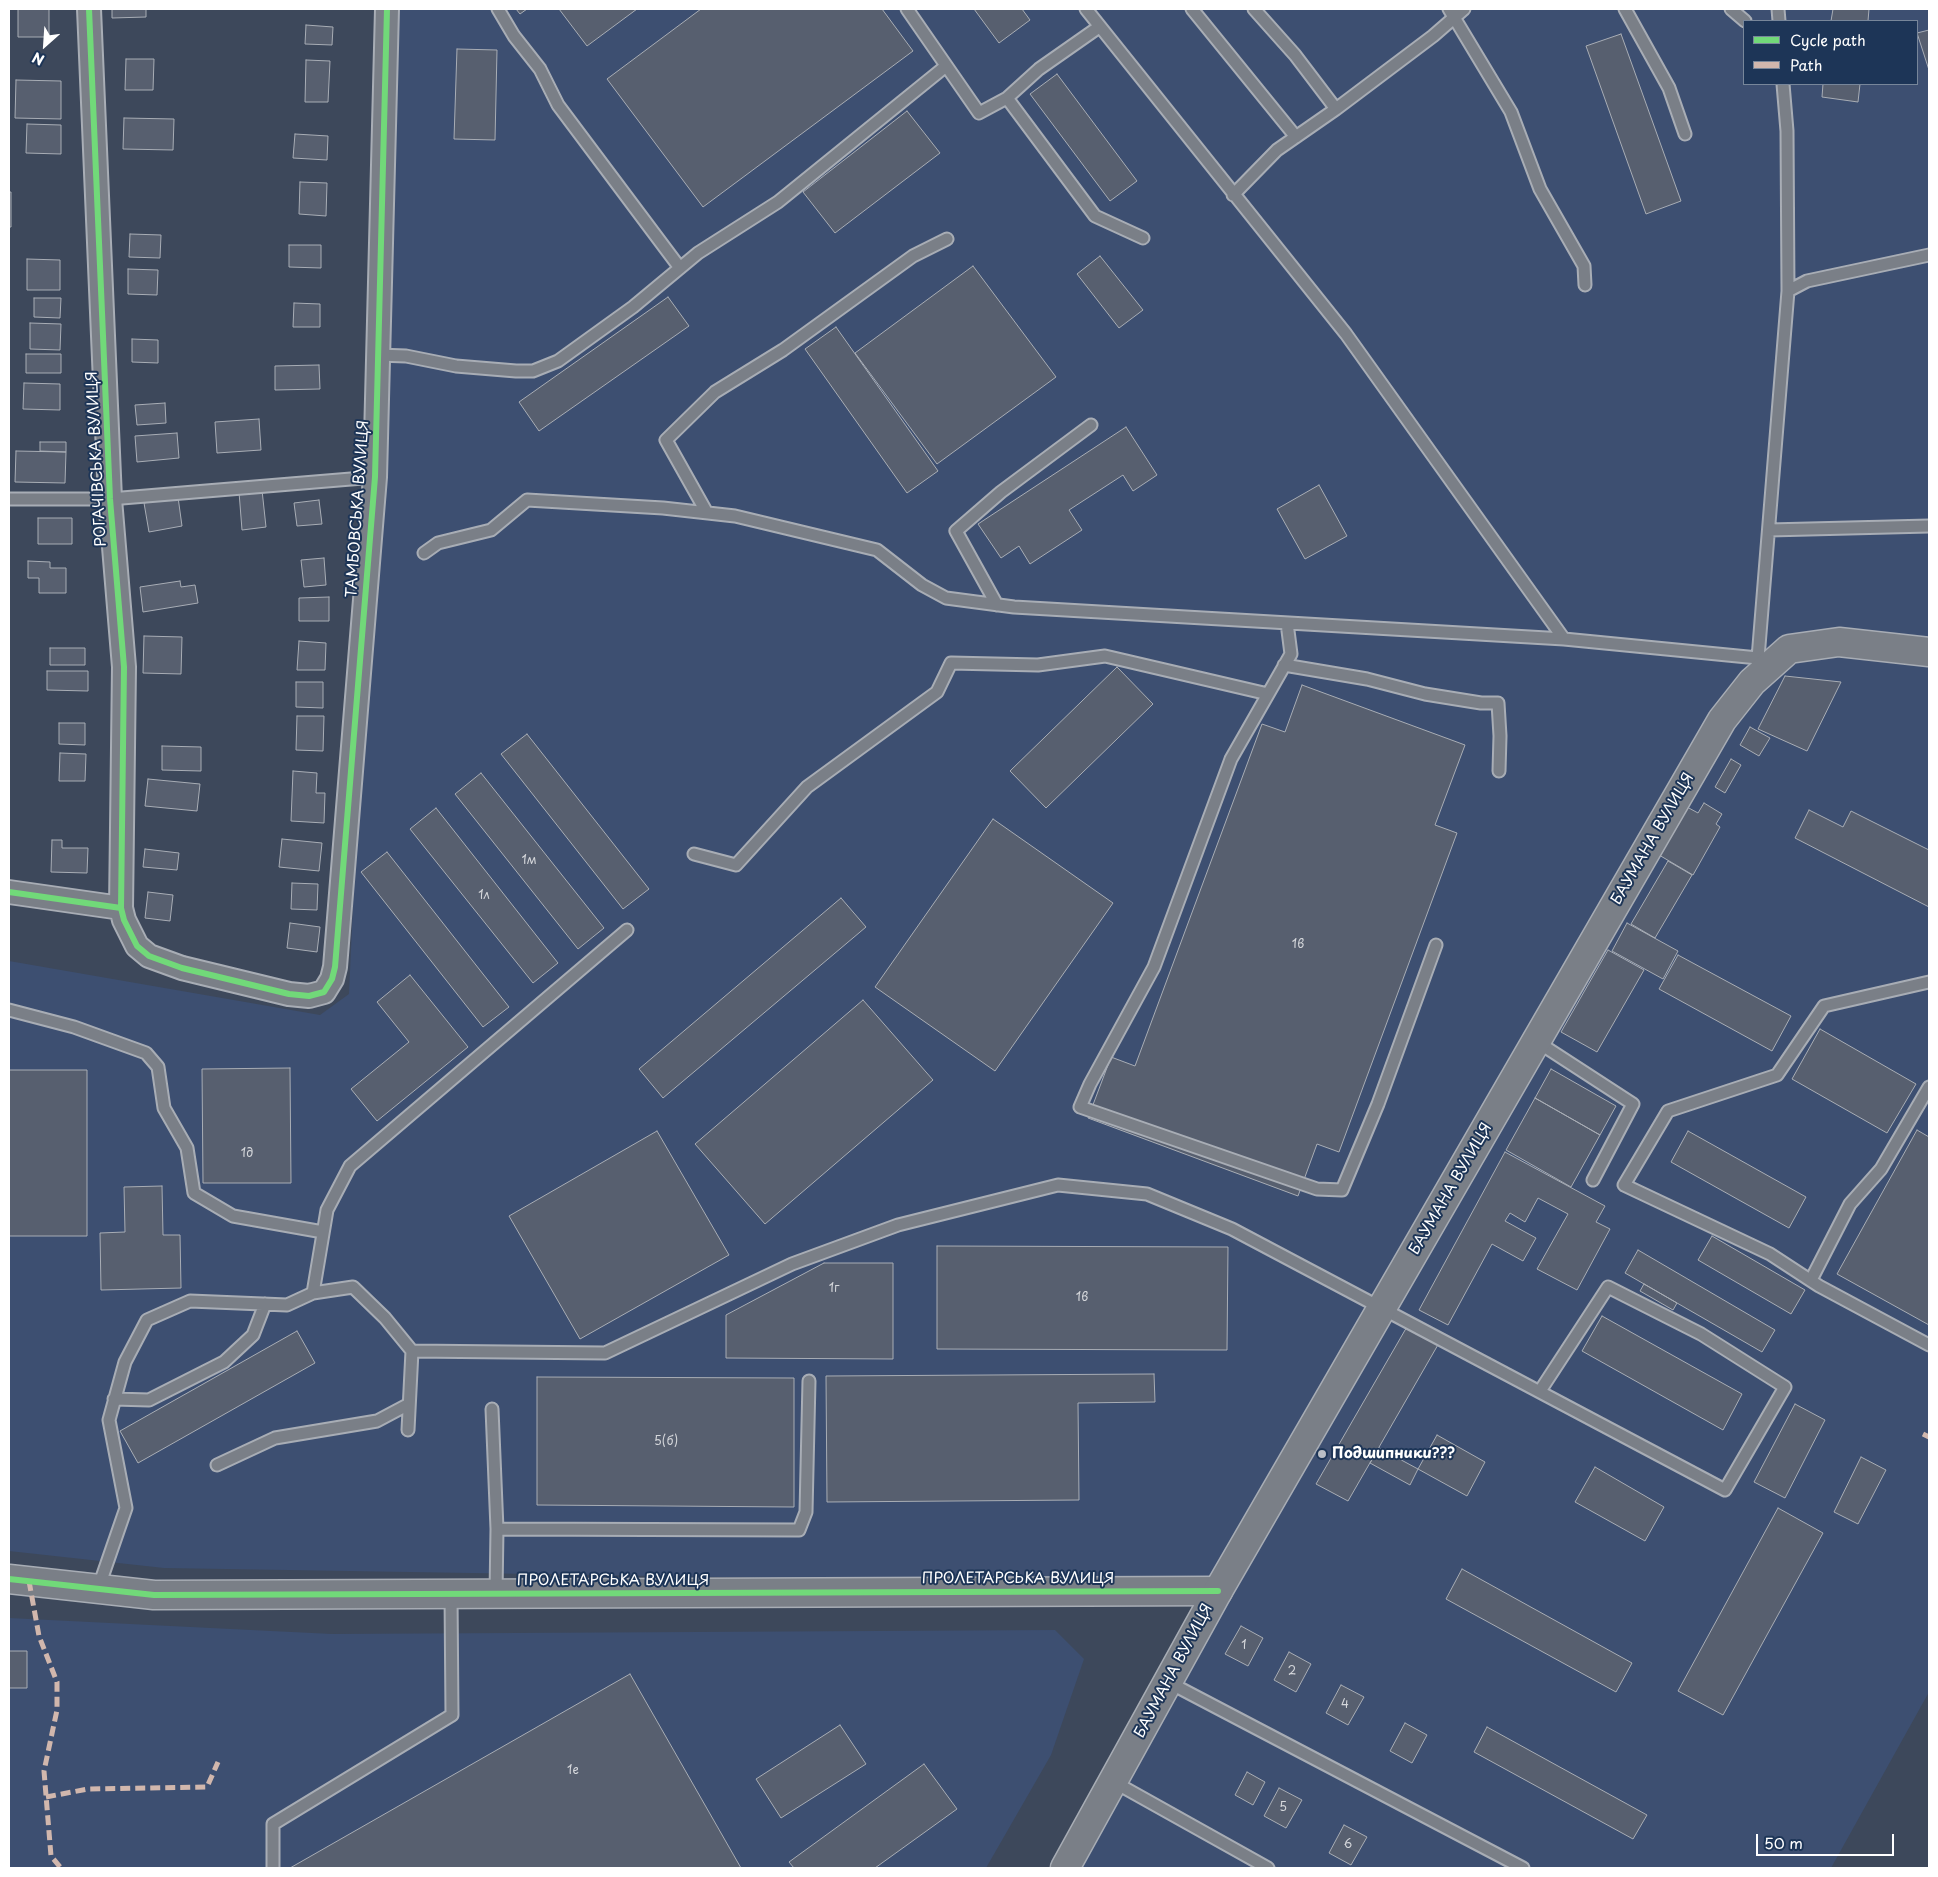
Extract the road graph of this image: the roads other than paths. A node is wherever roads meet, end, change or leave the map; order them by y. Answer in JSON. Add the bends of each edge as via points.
{"nodes":[{"id":1,"x":89,"y":9,"type":"edge"},
{"id":2,"x":387,"y":9,"type":"edge"},
{"id":3,"x":498,"y":9,"type":"edge"},
{"id":4,"x":907,"y":9,"type":"edge"},
{"id":5,"x":1086,"y":9,"type":"edge"},
{"id":6,"x":1192,"y":9,"type":"edge"},
{"id":7,"x":1254,"y":9,"type":"edge"},
{"id":8,"x":1464,"y":9,"type":"edge"},
{"id":9,"x":1625,"y":9,"type":"edge"},
{"id":10,"x":1731,"y":9,"type":"edge"},
{"id":11,"x":1452,"y":13,"type":"edge"},
{"id":12,"x":1745,"y":20,"type":"edge"},
{"id":13,"x":1099,"y":28,"type":"junction"},
{"id":14,"x":946,"y":66,"type":"junction"},
{"id":15,"x":1783,"y":85,"type":"edge"},
{"id":16,"x":1007,"y":98,"type":"junction"},
{"id":17,"x":1336,"y":109,"type":"junction"},
{"id":18,"x":1685,"y":134,"type":"dead end"},
{"id":19,"x":1296,"y":137,"type":"junction"},
{"id":20,"x":1234,"y":195,"type":"junction"},
{"id":21,"x":1143,"y":238,"type":"dead end"},
{"id":22,"x":947,"y":239,"type":"dead end"},
{"id":23,"x":1929,"y":255,"type":"edge"},
{"id":24,"x":680,"y":268,"type":"junction"},
{"id":25,"x":1585,"y":285,"type":"dead end"},
{"id":26,"x":1788,"y":291,"type":"junction"},
{"id":27,"x":378,"y":355,"type":"junction"},
{"id":28,"x":1091,"y":425,"type":"dead end"},
{"id":29,"x":375,"y":477,"type":"junction"},
{"id":30,"x":9,"y":499,"type":"edge"},
{"id":31,"x":110,"y":499,"type":"junction"},
{"id":32,"x":707,"y":513,"type":"junction"},
{"id":33,"x":1929,"y":526,"type":"edge"},
{"id":34,"x":1768,"y":530,"type":"junction"},
{"id":35,"x":424,"y":554,"type":"dead end"},
{"id":36,"x":997,"y":605,"type":"junction"},
{"id":37,"x":1288,"y":623,"type":"junction"},
{"id":38,"x":1564,"y":639,"type":"junction"},
{"id":39,"x":1929,"y":652,"type":"edge"},
{"id":40,"x":1764,"y":662,"type":"junction"},
{"id":41,"x":1284,"y":666,"type":"junction"},
{"id":42,"x":1268,"y":694,"type":"junction"},
{"id":43,"x":1499,"y":770,"type":"dead end"},
{"id":44,"x":694,"y":854,"type":"dead end"},
{"id":45,"x":9,"y":892,"type":"edge"},
{"id":46,"x":121,"y":908,"type":"junction"},
{"id":47,"x":627,"y":930,"type":"dead end"},
{"id":48,"x":1436,"y":945,"type":"dead end"},
{"id":49,"x":1929,"y":982,"type":"edge"},
{"id":50,"x":9,"y":1010,"type":"edge"},
{"id":51,"x":1536,"y":1041,"type":"junction"},
{"id":52,"x":1929,"y":1087,"type":"edge"},
{"id":53,"x":1593,"y":1180,"type":"dead end"},
{"id":54,"x":323,"y":1232,"type":"junction"},
{"id":55,"x":1811,"y":1280,"type":"junction"},
{"id":56,"x":313,"y":1293,"type":"junction"},
{"id":57,"x":266,"y":1304,"type":"junction"},
{"id":58,"x":1382,"y":1307,"type":"junction"},
{"id":59,"x":1929,"y":1345,"type":"edge"},
{"id":60,"x":412,"y":1351,"type":"junction"},
{"id":61,"x":809,"y":1381,"type":"dead end"},
{"id":62,"x":1540,"y":1391,"type":"junction"},
{"id":63,"x":114,"y":1399,"type":"junction"},
{"id":64,"x":409,"y":1404,"type":"junction"},
{"id":65,"x":492,"y":1409,"type":"dead end"},
{"id":66,"x":408,"y":1430,"type":"dead end"},
{"id":67,"x":217,"y":1465,"type":"dead end"},
{"id":68,"x":497,"y":1529,"type":"junction"},
{"id":69,"x":9,"y":1579,"type":"edge"},
{"id":70,"x":98,"y":1589,"type":"junction"},
{"id":71,"x":1218,"y":1591,"type":"junction"},
{"id":72,"x":451,"y":1594,"type":"junction"},
{"id":73,"x":496,"y":1594,"type":"junction"},
{"id":74,"x":1168,"y":1682,"type":"junction"},
{"id":75,"x":1114,"y":1782,"type":"junction"},
{"id":76,"x":273,"y":1868,"type":"edge"},
{"id":77,"x":1065,"y":1868,"type":"edge"},
{"id":78,"x":1268,"y":1868,"type":"edge"},
{"id":79,"x":1523,"y":1868,"type":"edge"}],
"edges":[{"from":1,"to":31,"type":"street","name":"РОГАЧІВСЬКА ВУЛИЦЯ"},
{"from":2,"to":27,"type":"street","name":"ТАМБОВСЬКА ВУЛИЦЯ"},
{"from":3,"to":24,"type":"lane","via":[[540,69],[558,105]]},
{"from":4,"to":14,"type":"lane"},
{"from":5,"to":13,"type":"lane"},
{"from":6,"to":19,"type":"lane"},
{"from":7,"to":17,"type":"lane","via":[[1295,55]]},
{"from":8,"to":11,"type":"lane"},
{"from":9,"to":18,"type":"lane","via":[[1669,88]]},
{"from":10,"to":12,"type":"lane"},
{"from":11,"to":17,"type":"lane"},
{"from":11,"to":25,"type":"lane","via":[[1511,112],[1540,189],[1584,266]]},
{"from":13,"to":16,"type":"lane","via":[[1039,69]]},
{"from":13,"to":20,"type":"lane"},
{"from":14,"to":16,"type":"lane","via":[[979,113]]},
{"from":14,"to":24,"type":"lane","via":[[778,202]]},
{"from":15,"to":26,"type":"lane","via":[[1787,131]]},
{"from":16,"to":21,"type":"lane","via":[[1095,216]]},
{"from":17,"to":19,"type":"lane"},
{"from":19,"to":20,"type":"lane","via":[[1277,150]]},
{"from":20,"to":38,"type":"lane","via":[[1346,334]]},
{"from":22,"to":32,"type":"lane","via":[[913,256],[783,350],[715,392],[666,440]]},
{"from":23,"to":26,"type":"lane","via":[[1807,281]]},
{"from":24,"to":27,"type":"lane","via":[[566,356],[533,372]]},
{"from":26,"to":34,"type":"lane"},
{"from":27,"to":29,"type":"street","name":"ТАМБОВСЬКА ВУЛИЦЯ"},
{"from":28,"to":36,"type":"lane","via":[[1001,492],[956,532]]},
{"from":29,"to":31,"type":"lane"},
{"from":29,"to":46,"type":"street","name":"ТАМБОВСЬКА ВУЛИЦЯ","via":[[332,979],[324,992],[309,996],[182,968],[149,956],[137,946]]},
{"from":30,"to":31,"type":"lane"},
{"from":31,"to":46,"type":"street","name":"РОГАЧІВСЬКА ВУЛИЦЯ","via":[[124,667]]},
{"from":32,"to":35,"type":"lane","via":[[527,500],[491,530],[438,543]]},
{"from":32,"to":36,"type":"lane","via":[[734,516],[877,550],[922,585],[946,598]]},
{"from":33,"to":34,"type":"lane"},
{"from":34,"to":40,"type":"lane"},
{"from":36,"to":37,"type":"lane"},
{"from":37,"to":38,"type":"lane"},
{"from":37,"to":41,"type":"lane","via":[[1291,654]]},
{"from":38,"to":40,"type":"lane"},
{"from":39,"to":40,"type":"main road","name":"БАУМАНА ВУЛИЦЯ","via":[[1839,642],[1789,649]]},
{"from":40,"to":51,"type":"main road","name":"БАУМАНА ВУЛИЦЯ","via":[[1722,720]]},
{"from":41,"to":42,"type":"lane"},
{"from":41,"to":43,"type":"lane","via":[[1367,680],[1424,694],[1498,703]]},
{"from":42,"to":44,"type":"lane","via":[[1105,656],[1038,665],[950,664],[938,692],[807,787],[736,866]]},
{"from":42,"to":48,"type":"lane","via":[[1231,759],[1154,967],[1080,1106],[1317,1190],[1342,1190],[1378,1104]]},
{"from":45,"to":46,"type":"street"},
{"from":47,"to":54,"type":"lane","via":[[350,1166],[327,1210]]},
{"from":49,"to":55,"type":"lane","via":[[1824,1006],[1777,1075],[1668,1111],[1624,1184],[1770,1254]]},
{"from":50,"to":54,"type":"lane","via":[[74,1027],[146,1053],[158,1067],[164,1108],[187,1148],[194,1193],[233,1216]]},
{"from":51,"to":53,"type":"lane","via":[[1633,1104]]},
{"from":51,"to":58,"type":"main road","name":"БАУМАНА ВУЛИЦЯ"},
{"from":52,"to":55,"type":"lane","via":[[1881,1169],[1850,1204]]},
{"from":54,"to":56,"type":"lane"},
{"from":55,"to":59,"type":"lane"},
{"from":56,"to":57,"type":"lane","via":[[287,1306]]},
{"from":56,"to":60,"type":"lane","via":[[353,1287],[385,1318]]},
{"from":57,"to":63,"type":"lane","via":[[253,1336],[224,1362],[149,1400]]},
{"from":57,"to":63,"type":"lane","via":[[190,1301],[147,1320],[125,1362]]},
{"from":58,"to":60,"type":"lane","via":[[1232,1229],[1147,1194],[1058,1185],[898,1225],[792,1264],[605,1353]]},
{"from":58,"to":62,"type":"lane"},
{"from":58,"to":71,"type":"main road","name":"БАУМАНА ВУЛИЦЯ"},
{"from":60,"to":64,"type":"lane"},
{"from":61,"to":68,"type":"lane","via":[[806,1512],[799,1530]]},
{"from":62,"to":62,"type":"lane","via":[[1725,1490],[1785,1386],[1701,1334],[1608,1287]]},
{"from":63,"to":70,"type":"lane","via":[[108,1420],[126,1508]]},
{"from":64,"to":66,"type":"lane"},
{"from":64,"to":67,"type":"lane","via":[[377,1421],[275,1438]]},
{"from":65,"to":68,"type":"lane"},
{"from":68,"to":73,"type":"lane"},
{"from":69,"to":70,"type":"main road","name":"ПРОЛЕТАРСЬКА ВУЛИЦЯ"},
{"from":70,"to":72,"type":"main road","name":"ПРОЛЕТАРСЬКА ВУЛИЦЯ","via":[[154,1595]]},
{"from":71,"to":73,"type":"main road","name":"ПРОЛЕТАРСЬКА ВУЛИЦЯ"},
{"from":71,"to":74,"type":"main road","name":"БАУМАНА ВУЛИЦЯ"},
{"from":72,"to":73,"type":"main road","name":"ПРОЛЕТАРСЬКА ВУЛИЦЯ"},
{"from":72,"to":76,"type":"lane","via":[[452,1715],[273,1824]]},
{"from":74,"to":75,"type":"main road","name":"БАУМАНА ВУЛИЦЯ"},
{"from":74,"to":79,"type":"lane"},
{"from":75,"to":77,"type":"main road","name":"БАУМАНА ВУЛИЦЯ"},
{"from":75,"to":78,"type":"lane"}]}
